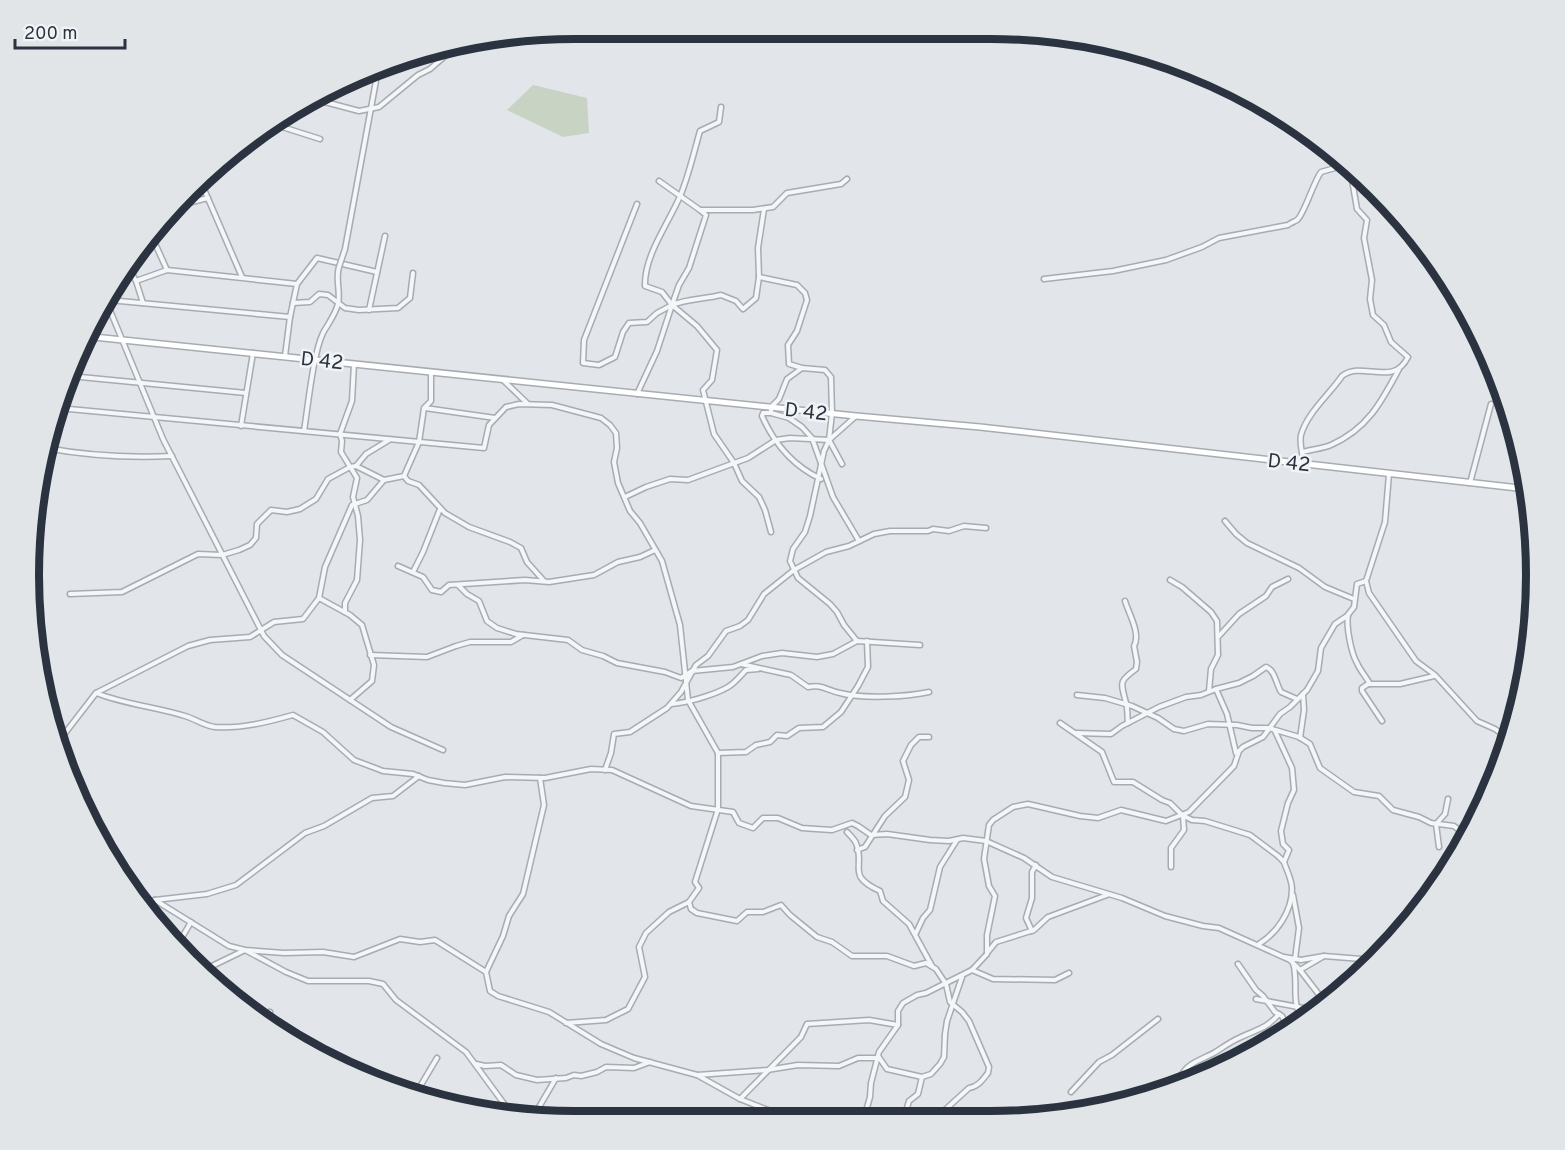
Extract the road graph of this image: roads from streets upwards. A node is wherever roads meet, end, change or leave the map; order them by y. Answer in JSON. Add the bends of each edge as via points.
{"nodes":[{"id":1,"x":449,"y":54,"type":"edge"},
{"id":2,"x":377,"y":77,"type":"edge"},
{"id":3,"x":323,"y":102,"type":"edge"},
{"id":4,"x":721,"y":106,"type":"dead end"},
{"id":5,"x":372,"y":108,"type":"junction"},
{"id":6,"x":281,"y":127,"type":"edge"},
{"id":7,"x":320,"y":139,"type":"dead end"},
{"id":8,"x":1337,"y":167,"type":"edge"},
{"id":9,"x":847,"y":179,"type":"dead end"},
{"id":10,"x":1352,"y":180,"type":"edge"},
{"id":11,"x":659,"y":181,"type":"dead end"},
{"id":12,"x":204,"y":189,"type":"edge"},
{"id":13,"x":680,"y":195,"type":"junction"},
{"id":14,"x":208,"y":198,"type":"junction"},
{"id":15,"x":190,"y":202,"type":"edge"},
{"id":16,"x":637,"y":204,"type":"dead end"},
{"id":17,"x":764,"y":209,"type":"junction"},
{"id":18,"x":700,"y":210,"type":"junction"},
{"id":19,"x":385,"y":236,"type":"dead end"},
{"id":20,"x":155,"y":243,"type":"edge"},
{"id":21,"x":167,"y":270,"type":"junction"},
{"id":22,"x":377,"y":272,"type":"junction"},
{"id":23,"x":132,"y":273,"type":"edge"},
{"id":24,"x":413,"y":273,"type":"dead end"},
{"id":25,"x":243,"y":278,"type":"junction"},
{"id":26,"x":759,"y":278,"type":"junction"},
{"id":27,"x":1044,"y":279,"type":"dead end"},
{"id":28,"x":136,"y":281,"type":"junction"},
{"id":29,"x":297,"y":284,"type":"junction"},
{"id":30,"x":114,"y":301,"type":"edge"},
{"id":31,"x":339,"y":302,"type":"junction"},
{"id":32,"x":143,"y":303,"type":"junction"},
{"id":33,"x":293,"y":303,"type":"junction"},
{"id":34,"x":672,"y":305,"type":"junction"},
{"id":35,"x":111,"y":308,"type":"edge"},
{"id":36,"x":369,"y":310,"type":"junction"},
{"id":37,"x":290,"y":317,"type":"junction"},
{"id":38,"x":95,"y":337,"type":"edge"},
{"id":39,"x":124,"y":340,"type":"junction"},
{"id":40,"x":253,"y":353,"type":"junction"},
{"id":41,"x":285,"y":356,"type":"junction"},
{"id":42,"x":316,"y":360,"type":"junction"},
{"id":43,"x":354,"y":364,"type":"junction"},
{"id":44,"x":802,"y":368,"type":"junction"},
{"id":45,"x":1399,"y":369,"type":"junction"},
{"id":46,"x":431,"y":372,"type":"junction"},
{"id":47,"x":77,"y":377,"type":"edge"},
{"id":48,"x":503,"y":380,"type":"junction"},
{"id":49,"x":139,"y":383,"type":"junction"},
{"id":50,"x":246,"y":393,"type":"junction"},
{"id":51,"x":637,"y":393,"type":"junction"},
{"id":52,"x":705,"y":400,"type":"junction"},
{"id":53,"x":528,"y":404,"type":"junction"},
{"id":54,"x":1491,"y":404,"type":"dead end"},
{"id":55,"x":424,"y":408,"type":"junction"},
{"id":56,"x":69,"y":409,"type":"dead end"},
{"id":57,"x":771,"y":410,"type":"junction"},
{"id":58,"x":832,"y":413,"type":"junction"},
{"id":59,"x":856,"y":416,"type":"junction"},
{"id":60,"x":154,"y":418,"type":"junction"},
{"id":61,"x":495,"y":418,"type":"junction"},
{"id":62,"x":241,"y":426,"type":"junction"},
{"id":63,"x":304,"y":431,"type":"junction"},
{"id":64,"x":340,"y":434,"type":"junction"},
{"id":65,"x":812,"y":438,"type":"junction"},
{"id":66,"x":389,"y":439,"type":"junction"},
{"id":67,"x":776,"y":440,"type":"junction"},
{"id":68,"x":829,"y":440,"type":"junction"},
{"id":69,"x":419,"y":442,"type":"junction"},
{"id":70,"x":54,"y":449,"type":"edge"},
{"id":71,"x":1303,"y":452,"type":"junction"},
{"id":72,"x":172,"y":456,"type":"junction"},
{"id":73,"x":734,"y":463,"type":"junction"},
{"id":74,"x":1303,"y":463,"type":"junction"},
{"id":75,"x":842,"y":464,"type":"dead end"},
{"id":76,"x":356,"y":466,"type":"junction"},
{"id":77,"x":822,"y":466,"type":"junction"},
{"id":78,"x":350,"y":467,"type":"junction"},
{"id":79,"x":1389,"y":474,"type":"junction"},
{"id":80,"x":404,"y":476,"type":"junction"},
{"id":81,"x":819,"y":479,"type":"junction"},
{"id":82,"x":384,"y":480,"type":"junction"},
{"id":83,"x":827,"y":482,"type":"junction"},
{"id":84,"x":1470,"y":484,"type":"junction"},
{"id":85,"x":1519,"y":488,"type":"edge"},
{"id":86,"x":625,"y":497,"type":"junction"},
{"id":87,"x":356,"y":504,"type":"junction"},
{"id":88,"x":440,"y":509,"type":"junction"},
{"id":89,"x":1225,"y":521,"type":"dead end"},
{"id":90,"x":986,"y":528,"type":"dead end"},
{"id":91,"x":771,"y":532,"type":"dead end"},
{"id":92,"x":859,"y":541,"type":"junction"},
{"id":93,"x":655,"y":550,"type":"junction"},
{"id":94,"x":222,"y":555,"type":"junction"},
{"id":95,"x":399,"y":566,"type":"dead end"},
{"id":96,"x":794,"y":570,"type":"junction"},
{"id":97,"x":412,"y":572,"type":"junction"},
{"id":98,"x":1288,"y":579,"type":"dead end"},
{"id":99,"x":1170,"y":580,"type":"dead end"},
{"id":100,"x":1366,"y":581,"type":"junction"},
{"id":101,"x":545,"y":582,"type":"junction"},
{"id":102,"x":458,"y":585,"type":"junction"},
{"id":103,"x":70,"y":594,"type":"dead end"},
{"id":104,"x":320,"y":598,"type":"junction"},
{"id":105,"x":1354,"y":599,"type":"junction"},
{"id":106,"x":1125,"y":601,"type":"dead end"},
{"id":107,"x":345,"y":612,"type":"junction"},
{"id":108,"x":1348,"y":615,"type":"junction"},
{"id":109,"x":261,"y":631,"type":"junction"},
{"id":110,"x":523,"y":634,"type":"junction"},
{"id":111,"x":1218,"y":637,"type":"junction"},
{"id":112,"x":857,"y":640,"type":"junction"},
{"id":113,"x":867,"y":641,"type":"junction"},
{"id":114,"x":920,"y":645,"type":"dead end"},
{"id":115,"x":369,"y":655,"type":"junction"},
{"id":116,"x":741,"y":664,"type":"junction"},
{"id":117,"x":763,"y":669,"type":"junction"},
{"id":118,"x":692,"y":671,"type":"junction"},
{"id":119,"x":685,"y":675,"type":"junction"},
{"id":120,"x":1435,"y":675,"type":"junction"},
{"id":121,"x":685,"y":684,"type":"junction"},
{"id":122,"x":1370,"y":684,"type":"junction"},
{"id":123,"x":1216,"y":689,"type":"junction"},
{"id":124,"x":1209,"y":691,"type":"junction"},
{"id":125,"x":929,"y":692,"type":"dead end"},
{"id":126,"x":96,"y":693,"type":"junction"},
{"id":127,"x":1303,"y":693,"type":"junction"},
{"id":128,"x":853,"y":695,"type":"junction"},
{"id":129,"x":1077,"y":695,"type":"dead end"},
{"id":130,"x":1297,"y":699,"type":"junction"},
{"id":131,"x":350,"y":700,"type":"junction"},
{"id":132,"x":688,"y":700,"type":"junction"},
{"id":133,"x":670,"y":704,"type":"junction"},
{"id":134,"x":1127,"y":705,"type":"junction"},
{"id":135,"x":1146,"y":713,"type":"junction"},
{"id":136,"x":1382,"y":721,"type":"dead end"},
{"id":137,"x":1060,"y":723,"type":"dead end"},
{"id":138,"x":1128,"y":723,"type":"junction"},
{"id":139,"x":1229,"y":725,"type":"junction"},
{"id":140,"x":1269,"y":728,"type":"junction"},
{"id":141,"x":1274,"y":731,"type":"junction"},
{"id":142,"x":1076,"y":733,"type":"junction"},
{"id":143,"x":63,"y":735,"type":"edge"},
{"id":144,"x":1502,"y":735,"type":"edge"},
{"id":145,"x":929,"y":737,"type":"dead end"},
{"id":146,"x":1300,"y":738,"type":"junction"},
{"id":147,"x":443,"y":750,"type":"dead end"},
{"id":148,"x":718,"y":753,"type":"junction"},
{"id":149,"x":1236,"y":754,"type":"junction"},
{"id":150,"x":605,"y":770,"type":"junction"},
{"id":151,"x":419,"y":776,"type":"junction"},
{"id":152,"x":540,"y":778,"type":"junction"},
{"id":153,"x":1448,"y":799,"type":"dead end"},
{"id":154,"x":718,"y":809,"type":"junction"},
{"id":155,"x":1182,"y":816,"type":"junction"},
{"id":156,"x":1436,"y":824,"type":"junction"},
{"id":157,"x":1460,"y":831,"type":"edge"},
{"id":158,"x":847,"y":832,"type":"dead end"},
{"id":159,"x":871,"y":835,"type":"junction"},
{"id":160,"x":958,"y":839,"type":"junction"},
{"id":161,"x":986,"y":841,"type":"junction"},
{"id":162,"x":1439,"y":847,"type":"dead end"},
{"id":163,"x":858,"y":850,"type":"junction"},
{"id":164,"x":1284,"y":862,"type":"junction"},
{"id":165,"x":1036,"y":865,"type":"junction"},
{"id":166,"x":1171,"y":867,"type":"dead end"},
{"id":167,"x":1292,"y":891,"type":"junction"},
{"id":168,"x":1107,"y":894,"type":"junction"},
{"id":169,"x":154,"y":900,"type":"junction"},
{"id":170,"x":689,"y":902,"type":"junction"},
{"id":171,"x":152,"y":903,"type":"edge"},
{"id":172,"x":191,"y":922,"type":"junction"},
{"id":173,"x":1032,"y":931,"type":"junction"},
{"id":174,"x":915,"y":934,"type":"junction"},
{"id":175,"x":181,"y":938,"type":"edge"},
{"id":176,"x":1258,"y":944,"type":"junction"},
{"id":177,"x":245,"y":950,"type":"junction"},
{"id":178,"x":987,"y":954,"type":"junction"},
{"id":179,"x":1324,"y":956,"type":"junction"},
{"id":180,"x":1363,"y":959,"type":"edge"},
{"id":181,"x":1294,"y":961,"type":"junction"},
{"id":182,"x":1238,"y":964,"type":"dead end"},
{"id":183,"x":209,"y":966,"type":"edge"},
{"id":184,"x":932,"y":966,"type":"junction"},
{"id":185,"x":1300,"y":969,"type":"junction"},
{"id":186,"x":972,"y":970,"type":"junction"},
{"id":187,"x":486,"y":972,"type":"junction"},
{"id":188,"x":1069,"y":973,"type":"dead end"},
{"id":189,"x":963,"y":976,"type":"junction"},
{"id":190,"x":946,"y":984,"type":"junction"},
{"id":191,"x":1320,"y":997,"type":"edge"},
{"id":192,"x":1256,"y":999,"type":"dead end"},
{"id":193,"x":1266,"y":1001,"type":"junction"},
{"id":194,"x":954,"y":1004,"type":"junction"},
{"id":195,"x":1296,"y":1007,"type":"junction"},
{"id":196,"x":1305,"y":1009,"type":"edge"},
{"id":197,"x":270,"y":1012,"type":"dead end"},
{"id":198,"x":1279,"y":1014,"type":"junction"},
{"id":199,"x":1298,"y":1014,"type":"edge"},
{"id":200,"x":269,"y":1015,"type":"edge"},
{"id":201,"x":1158,"y":1019,"type":"dead end"},
{"id":202,"x":566,"y":1023,"type":"junction"},
{"id":203,"x":1285,"y":1023,"type":"edge"},
{"id":204,"x":898,"y":1025,"type":"junction"},
{"id":205,"x":877,"y":1057,"type":"junction"},
{"id":206,"x":437,"y":1058,"type":"dead end"},
{"id":207,"x":650,"y":1062,"type":"junction"},
{"id":208,"x":475,"y":1064,"type":"junction"},
{"id":209,"x":767,"y":1070,"type":"junction"},
{"id":210,"x":697,"y":1075,"type":"junction"},
{"id":211,"x":1183,"y":1075,"type":"edge"},
{"id":212,"x":922,"y":1077,"type":"junction"},
{"id":213,"x":556,"y":1078,"type":"junction"},
{"id":214,"x":419,"y":1088,"type":"edge"},
{"id":215,"x":1071,"y":1092,"type":"dead end"},
{"id":216,"x":740,"y":1100,"type":"junction"},
{"id":217,"x":505,"y":1106,"type":"edge"},
{"id":218,"x":537,"y":1110,"type":"edge"},
{"id":219,"x":769,"y":1111,"type":"edge"},
{"id":220,"x":866,"y":1111,"type":"edge"},
{"id":221,"x":906,"y":1111,"type":"edge"},
{"id":222,"x":944,"y":1111,"type":"edge"}],
"edges":[{"from":1,"to":5,"type":"street","via":[[379,107]]},
{"from":2,"to":5,"type":"street"},
{"from":3,"to":5,"type":"street","via":[[359,111]]},
{"from":4,"to":13,"type":"street","via":[[719,122],[700,131]]},
{"from":5,"to":31,"type":"street","bridge":true,"via":[[345,249],[337,272]]},
{"from":6,"to":7,"type":"street"},
{"from":8,"to":27,"type":"street","via":[[1321,172],[1302,214],[1288,225],[1219,238],[1166,260]]},
{"from":9,"to":17,"type":"street","via":[[841,184],[787,193],[773,207]]},
{"from":10,"to":45,"type":"street","via":[[1357,209],[1367,220],[1364,238],[1372,280],[1373,315],[1384,325],[1398,350],[1408,355]]},
{"from":11,"to":13,"type":"street"},
{"from":12,"to":14,"type":"street"},
{"from":13,"to":18,"type":"street"},
{"from":13,"to":34,"type":"street","via":[[645,276],[645,286],[662,292]]},
{"from":14,"to":15,"type":"street"},
{"from":14,"to":25,"type":"street"},
{"from":16,"to":34,"type":"street","via":[[584,340],[583,363],[599,365],[615,357],[629,324],[647,322]]},
{"from":17,"to":18,"type":"street"},
{"from":17,"to":26,"type":"street","via":[[758,248]]},
{"from":18,"to":34,"type":"street","via":[[706,215]]},
{"from":19,"to":22,"type":"street"},
{"from":20,"to":21,"type":"street"},
{"from":21,"to":25,"type":"street"},
{"from":21,"to":28,"type":"street"},
{"from":22,"to":29,"type":"street","via":[[317,258]]},
{"from":22,"to":36,"type":"street"},
{"from":23,"to":28,"type":"street"},
{"from":24,"to":36,"type":"street","via":[[410,298],[398,308]]},
{"from":25,"to":29,"type":"street"},
{"from":26,"to":34,"type":"street","via":[[756,298],[743,309],[721,295]]},
{"from":26,"to":44,"type":"street","via":[[797,285],[805,293],[807,300],[788,345],[789,364]]},
{"from":28,"to":32,"type":"street"},
{"from":29,"to":33,"type":"street"},
{"from":30,"to":32,"type":"street"},
{"from":31,"to":33,"type":"street","via":[[319,294],[310,302]]},
{"from":31,"to":36,"type":"street","via":[[345,308]]},
{"from":31,"to":42,"type":"street","via":[[323,334]]},
{"from":32,"to":37,"type":"street"},
{"from":33,"to":37,"type":"street"},
{"from":34,"to":51,"type":"street","via":[[657,351]]},
{"from":34,"to":52,"type":"street","via":[[717,350],[712,380],[703,390]]},
{"from":35,"to":39,"type":"street"},
{"from":37,"to":41,"type":"street"},
{"from":38,"to":39,"type":"street","name":"D 42","number":"D 42"},
{"from":39,"to":40,"type":"street","name":"D 42","number":"D 42"},
{"from":39,"to":49,"type":"street"},
{"from":40,"to":41,"type":"street","name":"D 42","number":"D 42"},
{"from":40,"to":50,"type":"street"},
{"from":41,"to":42,"type":"street","name":"D 42","number":"D 42"},
{"from":42,"to":43,"type":"street","name":"D 42","number":"D 42"},
{"from":42,"to":63,"type":"street"},
{"from":43,"to":46,"type":"street","name":"D 42","number":"D 42"},
{"from":43,"to":64,"type":"street","via":[[352,401]]},
{"from":44,"to":57,"type":"street","via":[[787,380]]},
{"from":44,"to":58,"type":"street","via":[[825,370],[831,377]]},
{"from":45,"to":71,"type":"street","via":[[1360,428],[1331,445]]},
{"from":45,"to":71,"type":"street","via":[[1346,373],[1304,429],[1300,437]]},
{"from":46,"to":48,"type":"street","name":"D 42","number":"D 42"},
{"from":46,"to":55,"type":"street","via":[[430,401]]},
{"from":47,"to":49,"type":"street"},
{"from":48,"to":51,"type":"street","name":"D 42","number":"D 42"},
{"from":48,"to":53,"type":"street"},
{"from":49,"to":50,"type":"street"},
{"from":49,"to":60,"type":"street"},
{"from":50,"to":62,"type":"street"},
{"from":51,"to":52,"type":"street","name":"D 42","number":"D 42"},
{"from":52,"to":57,"type":"street","name":"D 42","number":"D 42"},
{"from":52,"to":73,"type":"street","via":[[714,434]]},
{"from":53,"to":61,"type":"street","via":[[506,407]]},
{"from":53,"to":86,"type":"street","via":[[552,405],[601,418],[610,425],[616,433],[614,462]]},
{"from":54,"to":84,"type":"street"},
{"from":55,"to":61,"type":"street"},
{"from":55,"to":69,"type":"street"},
{"from":56,"to":60,"type":"street"},
{"from":57,"to":58,"type":"street","name":"D 42","number":"D 42"},
{"from":57,"to":65,"type":"street","via":[[789,418]]},
{"from":57,"to":67,"type":"street","via":[[762,416]]},
{"from":58,"to":59,"type":"street","name":"D 42","number":"D 42"},
{"from":58,"to":68,"type":"street"},
{"from":59,"to":68,"type":"street"},
{"from":59,"to":74,"type":"street","name":"D 42","number":"D 42"},
{"from":60,"to":62,"type":"street"},
{"from":60,"to":72,"type":"street"},
{"from":61,"to":69,"type":"street","via":[[489,425],[484,448]]},
{"from":62,"to":63,"type":"street"},
{"from":63,"to":64,"type":"street"},
{"from":64,"to":66,"type":"street"},
{"from":64,"to":78,"type":"street","via":[[341,452]]},
{"from":65,"to":67,"type":"street"},
{"from":65,"to":68,"type":"street"},
{"from":65,"to":77,"type":"street"},
{"from":66,"to":69,"type":"street"},
{"from":66,"to":76,"type":"street"},
{"from":67,"to":73,"type":"street"},
{"from":67,"to":81,"type":"street","via":[[792,461]]},
{"from":68,"to":75,"type":"street"},
{"from":68,"to":77,"type":"street"},
{"from":69,"to":80,"type":"street"},
{"from":70,"to":72,"type":"street","via":[[124,458]]},
{"from":71,"to":74,"type":"street"},
{"from":72,"to":94,"type":"street"},
{"from":73,"to":86,"type":"street","via":[[688,480],[662,481]]},
{"from":73,"to":91,"type":"street","via":[[742,481],[759,498]]},
{"from":74,"to":79,"type":"street","name":"D 42","number":"D 42"},
{"from":76,"to":78,"type":"street"},
{"from":76,"to":82,"type":"street"},
{"from":77,"to":81,"type":"street"},
{"from":77,"to":83,"type":"street"},
{"from":78,"to":87,"type":"street","via":[[357,478],[353,497]]},
{"from":78,"to":94,"type":"street","via":[[328,479],[316,499],[300,509],[287,513],[271,510],[257,524],[256,538],[250,545]]},
{"from":79,"to":84,"type":"street","name":"D 42","number":"D 42"},
{"from":79,"to":100,"type":"street","via":[[1385,522]]},
{"from":80,"to":82,"type":"street"},
{"from":80,"to":88,"type":"street"},
{"from":81,"to":83,"type":"street"},
{"from":81,"to":96,"type":"street","via":[[805,532],[793,549],[790,561]]},
{"from":82,"to":87,"type":"street","via":[[367,500]]},
{"from":83,"to":92,"type":"street"},
{"from":84,"to":85,"type":"street","name":"D 42","number":"D 42"},
{"from":86,"to":93,"type":"street"},
{"from":87,"to":104,"type":"street","via":[[352,505],[325,567]]},
{"from":87,"to":107,"type":"street","via":[[360,540],[357,580],[345,603]]},
{"from":88,"to":97,"type":"street"},
{"from":88,"to":101,"type":"street","via":[[521,548],[527,562]]},
{"from":89,"to":105,"type":"street","via":[[1247,543]]},
{"from":90,"to":92,"type":"street","via":[[890,531]]},
{"from":92,"to":96,"type":"street","via":[[826,552]]},
{"from":93,"to":101,"type":"street","via":[[594,575]]},
{"from":93,"to":119,"type":"street","via":[[668,579],[680,625]]},
{"from":94,"to":103,"type":"street","via":[[198,554],[122,591]]},
{"from":94,"to":109,"type":"street"},
{"from":95,"to":97,"type":"street"},
{"from":96,"to":112,"type":"street","via":[[830,603]]},
{"from":96,"to":118,"type":"street","via":[[764,594],[748,620],[726,631]]},
{"from":97,"to":102,"type":"street","via":[[432,590],[441,592],[449,585]]},
{"from":98,"to":111,"type":"street","via":[[1239,614]]},
{"from":99,"to":111,"type":"street","via":[[1215,617]]},
{"from":100,"to":105,"type":"street","via":[[1357,584]]},
{"from":100,"to":120,"type":"street","via":[[1369,593],[1408,651]]},
{"from":101,"to":102,"type":"street"},
{"from":102,"to":110,"type":"street","via":[[479,601],[487,621],[497,628]]},
{"from":104,"to":107,"type":"street"},
{"from":104,"to":109,"type":"street","via":[[303,619],[274,622]]},
{"from":105,"to":108,"type":"street"},
{"from":106,"to":134,"type":"street","via":[[1137,641],[1136,669],[1122,682]]},
{"from":107,"to":115,"type":"street","via":[[362,624]]},
{"from":108,"to":122,"type":"street","via":[[1353,653]]},
{"from":108,"to":127,"type":"street","via":[[1335,624],[1321,648],[1318,671]]},
{"from":109,"to":126,"type":"street","via":[[250,637],[188,646]]},
{"from":109,"to":131,"type":"street","via":[[282,655]]},
{"from":110,"to":115,"type":"street","via":[[511,642],[463,644],[427,657]]},
{"from":110,"to":119,"type":"street","via":[[568,640],[582,650],[617,663],[681,678]]},
{"from":111,"to":124,"type":"street"},
{"from":112,"to":113,"type":"street"},
{"from":112,"to":116,"type":"street","via":[[832,654],[817,657],[782,653]]},
{"from":113,"to":114,"type":"street"},
{"from":113,"to":128,"type":"street","via":[[868,667]]},
{"from":115,"to":131,"type":"street","via":[[374,665],[372,681]]},
{"from":116,"to":117,"type":"street"},
{"from":116,"to":118,"type":"street"},
{"from":117,"to":128,"type":"street","via":[[791,675],[808,687],[818,685]]},
{"from":117,"to":132,"type":"street","via":[[746,670],[730,687]]},
{"from":118,"to":119,"type":"street"},
{"from":118,"to":121,"type":"street"},
{"from":119,"to":121,"type":"street"},
{"from":120,"to":122,"type":"street","via":[[1400,684]]},
{"from":120,"to":144,"type":"street","via":[[1469,714]]},
{"from":121,"to":132,"type":"street"},
{"from":121,"to":133,"type":"street"},
{"from":122,"to":136,"type":"street","via":[[1362,692]]},
{"from":123,"to":124,"type":"street"},
{"from":123,"to":130,"type":"street","via":[[1239,683],[1266,667],[1271,669],[1281,692]]},
{"from":123,"to":139,"type":"street"},
{"from":124,"to":135,"type":"street"},
{"from":125,"to":128,"type":"street","via":[[880,698]]},
{"from":126,"to":143,"type":"street"},
{"from":126,"to":151,"type":"street","via":[[214,727],[263,723],[293,715],[328,737],[354,760],[383,771]]},
{"from":127,"to":130,"type":"street"},
{"from":127,"to":146,"type":"street"},
{"from":128,"to":148,"type":"street","via":[[823,727],[777,735],[746,752]]},
{"from":129,"to":134,"type":"street"},
{"from":130,"to":140,"type":"street"},
{"from":131,"to":147,"type":"street","via":[[391,727]]},
{"from":132,"to":133,"type":"street"},
{"from":132,"to":148,"type":"street"},
{"from":133,"to":150,"type":"street","via":[[630,732],[614,734]]},
{"from":134,"to":135,"type":"street"},
{"from":134,"to":138,"type":"street"},
{"from":135,"to":138,"type":"street"},
{"from":135,"to":139,"type":"street","via":[[1184,731],[1208,724]]},
{"from":137,"to":142,"type":"street"},
{"from":138,"to":142,"type":"street","via":[[1111,734]]},
{"from":139,"to":140,"type":"street"},
{"from":139,"to":149,"type":"street"},
{"from":140,"to":141,"type":"street"},
{"from":140,"to":149,"type":"street","via":[[1263,737]]},
{"from":141,"to":146,"type":"street"},
{"from":141,"to":164,"type":"street","via":[[1292,768],[1294,790],[1281,831],[1283,844],[1289,850]]},
{"from":142,"to":155,"type":"street","via":[[1102,752],[1114,782],[1133,782],[1170,802]]},
{"from":145,"to":159,"type":"street","via":[[919,737],[905,755],[903,767],[909,780],[905,796]]},
{"from":146,"to":156,"type":"street","via":[[1310,744],[1320,768],[1354,792],[1379,796],[1393,810]]},
{"from":148,"to":154,"type":"street"},
{"from":149,"to":155,"type":"street","via":[[1234,766]]},
{"from":150,"to":152,"type":"street"},
{"from":150,"to":154,"type":"street","via":[[691,806]]},
{"from":151,"to":152,"type":"street","via":[[465,785],[505,777]]},
{"from":151,"to":169,"type":"street","via":[[393,796],[372,798],[305,833],[237,885],[207,894]]},
{"from":152,"to":187,"type":"street","via":[[544,804],[523,894],[509,916]]},
{"from":153,"to":156,"type":"street","via":[[1445,814]]},
{"from":154,"to":159,"type":"street","via":[[733,812],[739,823],[753,828],[763,818],[778,818],[802,828],[832,830],[852,823]]},
{"from":154,"to":170,"type":"street","via":[[700,861],[695,882],[699,888]]},
{"from":155,"to":161,"type":"street","via":[[1166,821],[1121,810],[1098,818],[1028,804],[1013,807],[993,820]]},
{"from":155,"to":164,"type":"street","via":[[1250,835]]},
{"from":155,"to":166,"type":"street","via":[[1184,830],[1171,848]]},
{"from":156,"to":157,"type":"street","via":[[1454,826]]},
{"from":156,"to":162,"type":"street"},
{"from":158,"to":163,"type":"street"},
{"from":159,"to":160,"type":"street"},
{"from":159,"to":163,"type":"street","via":[[865,847]]},
{"from":160,"to":161,"type":"street"},
{"from":160,"to":174,"type":"street","via":[[940,867],[930,910]]},
{"from":161,"to":165,"type":"street"},
{"from":161,"to":178,"type":"street","via":[[984,859],[995,896]]},
{"from":163,"to":174,"type":"street","via":[[857,869],[862,879],[879,891],[883,901],[898,912]]},
{"from":164,"to":167,"type":"street"},
{"from":165,"to":168,"type":"street","via":[[1052,877]]},
{"from":165,"to":173,"type":"street","via":[[1026,918]]},
{"from":167,"to":176,"type":"street","via":[[1278,928]]},
{"from":167,"to":181,"type":"street","via":[[1299,928]]},
{"from":168,"to":173,"type":"street","via":[[1048,917]]},
{"from":168,"to":176,"type":"street"},
{"from":169,"to":171,"type":"street"},
{"from":169,"to":172,"type":"street"},
{"from":170,"to":184,"type":"street","via":[[697,913],[737,921],[747,912],[763,912],[781,905],[817,937],[852,956],[886,956],[914,966]]},
{"from":170,"to":202,"type":"street","via":[[669,912],[646,933],[639,947],[645,977],[628,1009],[606,1020]]},
{"from":172,"to":175,"type":"street"},
{"from":172,"to":177,"type":"street","via":[[229,946]]},
{"from":173,"to":178,"type":"street","via":[[996,942]]},
{"from":174,"to":184,"type":"street"},
{"from":176,"to":181,"type":"street"},
{"from":177,"to":183,"type":"street"},
{"from":177,"to":187,"type":"street","via":[[323,952],[354,957],[400,939],[435,940]]},
{"from":177,"to":208,"type":"street","via":[[308,981],[383,984],[396,1000],[466,1052]]},
{"from":178,"to":186,"type":"street"},
{"from":179,"to":180,"type":"street"},
{"from":179,"to":181,"type":"street"},
{"from":179,"to":185,"type":"street"},
{"from":181,"to":185,"type":"street"},
{"from":181,"to":195,"type":"street"},
{"from":182,"to":193,"type":"street"},
{"from":184,"to":190,"type":"street"},
{"from":185,"to":191,"type":"street"},
{"from":186,"to":188,"type":"street","via":[[993,979],[1055,980]]},
{"from":186,"to":189,"type":"street"},
{"from":187,"to":202,"type":"street","via":[[490,991],[549,1012]]},
{"from":189,"to":190,"type":"street"},
{"from":189,"to":194,"type":"street"},
{"from":190,"to":194,"type":"street"},
{"from":190,"to":204,"type":"street","via":[[903,1004],[898,1011]]},
{"from":192,"to":193,"type":"street"},
{"from":193,"to":195,"type":"street"},
{"from":193,"to":198,"type":"street"},
{"from":194,"to":212,"type":"street","via":[[945,1034],[944,1058],[931,1074]]},
{"from":194,"to":222,"type":"street","via":[[969,1021],[989,1067],[975,1087]]},
{"from":195,"to":196,"type":"street"},
{"from":195,"to":199,"type":"street"},
{"from":197,"to":200,"type":"street"},
{"from":198,"to":203,"type":"street"},
{"from":198,"to":211,"type":"street","via":[[1268,1026],[1198,1059]]},
{"from":201,"to":215,"type":"street","via":[[1099,1062]]},
{"from":202,"to":207,"type":"street","via":[[601,1044]]},
{"from":204,"to":205,"type":"street"},
{"from":204,"to":209,"type":"street","via":[[869,1020],[807,1024],[801,1037]]},
{"from":205,"to":209,"type":"street","via":[[849,1060],[839,1066],[798,1065]]},
{"from":205,"to":212,"type":"street","via":[[887,1069]]},
{"from":205,"to":220,"type":"street"},
{"from":206,"to":214,"type":"street"},
{"from":207,"to":210,"type":"street"},
{"from":207,"to":213,"type":"street","via":[[634,1068],[606,1067],[581,1076]]},
{"from":208,"to":213,"type":"street","via":[[501,1065],[516,1075],[537,1080]]},
{"from":208,"to":217,"type":"street"},
{"from":209,"to":210,"type":"street"},
{"from":209,"to":216,"type":"street"},
{"from":210,"to":216,"type":"street"},
{"from":212,"to":221,"type":"street","via":[[918,1094],[909,1101]]},
{"from":213,"to":218,"type":"street"},
{"from":216,"to":219,"type":"street"}]}
